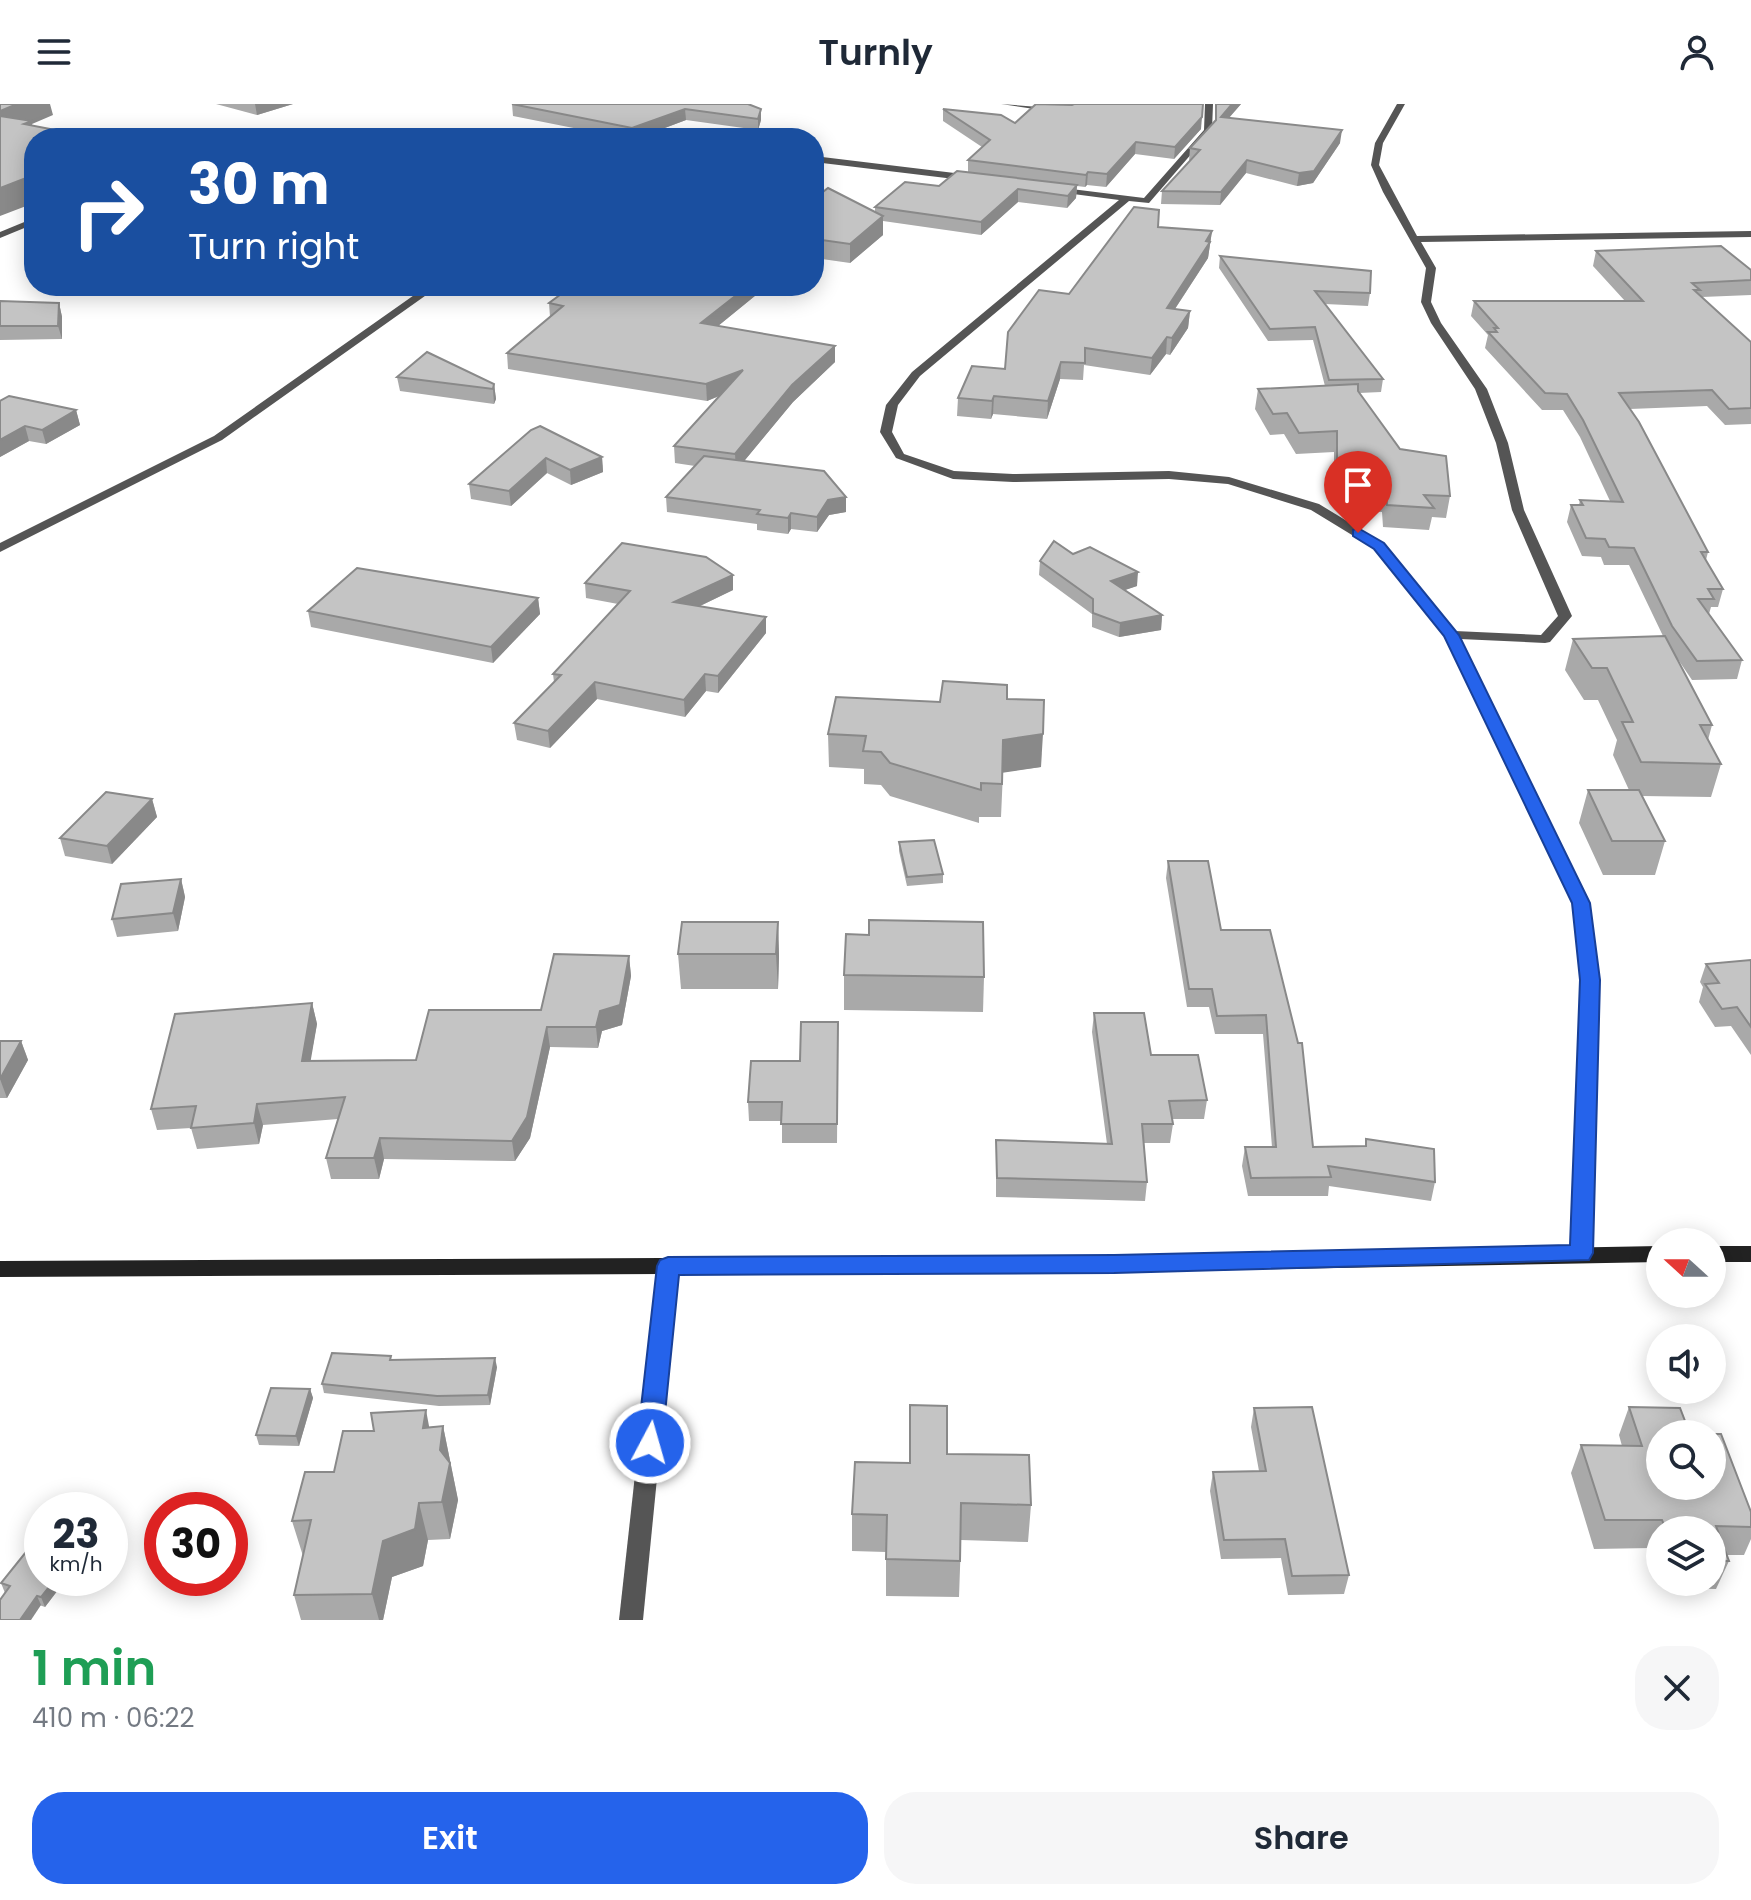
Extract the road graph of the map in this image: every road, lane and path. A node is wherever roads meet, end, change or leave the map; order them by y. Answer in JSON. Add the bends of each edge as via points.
{"nodes":[{"id":1,"x":1005,"y":104,"type":"edge"},
{"id":2,"x":1076,"y":104,"type":"edge"},
{"id":3,"x":1209,"y":104,"type":"edge"},
{"id":4,"x":1401,"y":104,"type":"edge"},
{"id":5,"x":824,"y":160,"type":"edge"},
{"id":6,"x":988,"y":180,"type":"edge"},
{"id":7,"x":1050,"y":188,"type":"edge"},
{"id":8,"x":1127,"y":198,"type":"junction"},
{"id":9,"x":24,"y":225,"type":"edge"},
{"id":10,"x":1751,"y":234,"type":"edge"},
{"id":11,"x":0,"y":235,"type":"edge"},
{"id":12,"x":1413,"y":239,"type":"junction"},
{"id":13,"x":420,"y":296,"type":"edge"},
{"id":14,"x":0,"y":548,"type":"edge"},
{"id":15,"x":1451,"y":635,"type":"junction"},
{"id":16,"x":1581,"y":1253,"type":"junction"},
{"id":17,"x":1646,"y":1254,"type":"edge"},
{"id":18,"x":1726,"y":1254,"type":"edge"},
{"id":19,"x":1751,"y":1254,"type":"edge"},
{"id":20,"x":668,"y":1266,"type":"junction"},
{"id":21,"x":0,"y":1269,"type":"edge"},
{"id":22,"x":631,"y":1620,"type":"edge"}],
"edges":[{"from":1,"to":2,"type":"street","via":[[1067,112]]},
{"from":3,"to":8,"type":"street","via":[[1208,130],[1146,201]]},
{"from":4,"to":12,"type":"street","via":[[1379,143],[1375,165]]},
{"from":5,"to":6,"type":"street"},
{"from":7,"to":8,"type":"street"},
{"from":8,"to":15,"type":"street","via":[[916,374],[892,405],[886,432],[900,456],[953,475],[1169,475],[1229,481],[1315,507],[1379,546]]},
{"from":9,"to":11,"type":"street"},
{"from":10,"to":12,"type":"street"},
{"from":12,"to":15,"type":"street","via":[[1431,268],[1426,302],[1481,389],[1502,443],[1518,510],[1565,616],[1545,639]]},
{"from":13,"to":14,"type":"street","via":[[218,438]]},
{"from":15,"to":16,"type":"street","via":[[1581,903],[1590,980]]},
{"from":16,"to":17,"type":"main road"},
{"from":16,"to":20,"type":"main road","via":[[1114,1264]]},
{"from":18,"to":19,"type":"main road"},
{"from":20,"to":21,"type":"main road"},
{"from":20,"to":22,"type":"street"}]}
